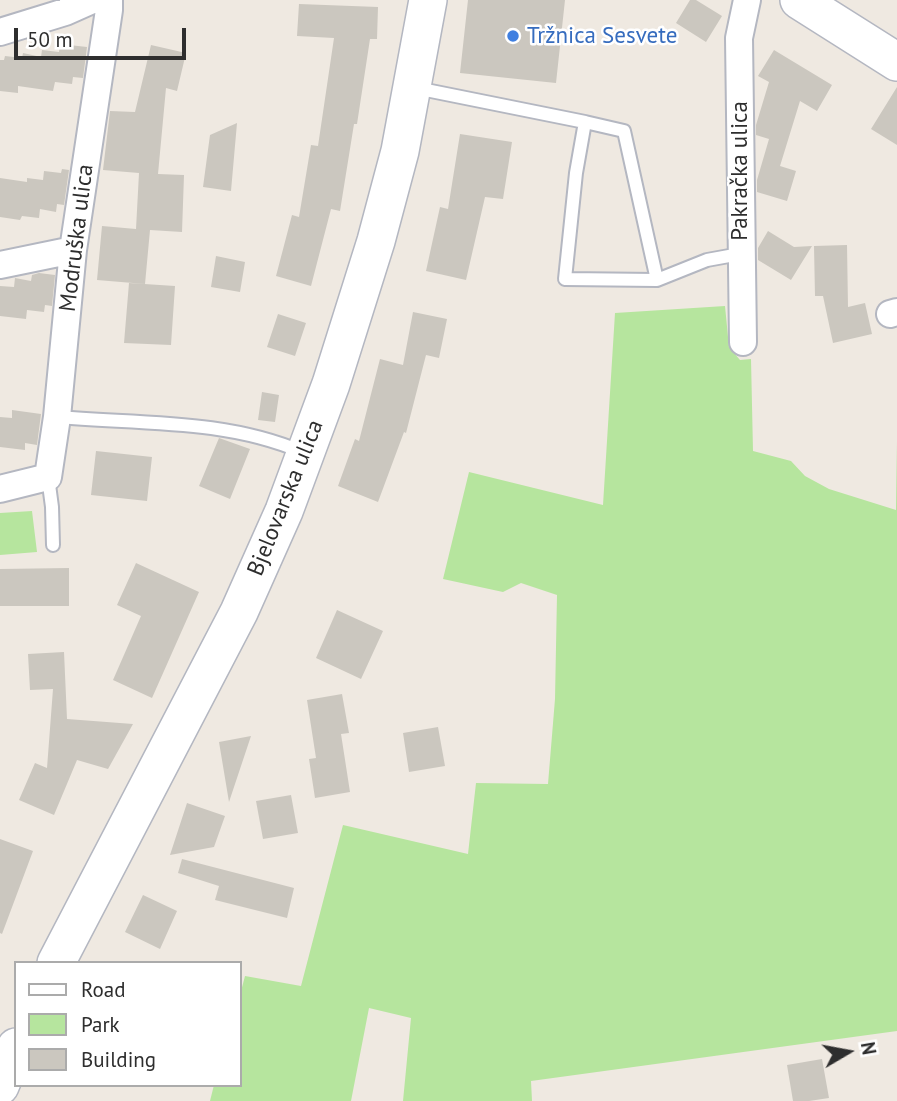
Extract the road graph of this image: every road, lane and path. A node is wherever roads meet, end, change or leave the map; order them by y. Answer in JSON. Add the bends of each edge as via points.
{"nodes":[{"id":1,"x":92,"y":0,"type":"edge"},
{"id":2,"x":108,"y":0,"type":"edge"},
{"id":3,"x":428,"y":0,"type":"edge"},
{"id":4,"x":747,"y":0,"type":"edge"},
{"id":5,"x":799,"y":0,"type":"edge"},
{"id":6,"x":62,"y":6,"type":"edge"},
{"id":7,"x":0,"y":32,"type":"edge"},
{"id":8,"x":897,"y":62,"type":"edge"},
{"id":9,"x":413,"y":88,"type":"junction"},
{"id":10,"x":585,"y":122,"type":"junction"},
{"id":11,"x":73,"y":250,"type":"junction"},
{"id":12,"x":740,"y":254,"type":"junction"},
{"id":13,"x":0,"y":265,"type":"edge"},
{"id":14,"x":657,"y":280,"type":"junction"},
{"id":15,"x":743,"y":342,"type":"dead end"},
{"id":16,"x":57,"y":417,"type":"junction"},
{"id":17,"x":305,"y":453,"type":"junction"},
{"id":18,"x":48,"y":477,"type":"junction"},
{"id":19,"x":0,"y":489,"type":"edge"},
{"id":20,"x":52,"y":545,"type":"dead end"},
{"id":21,"x":57,"y":961,"type":"edge"},
{"id":22,"x":14,"y":1052,"type":"edge"},
{"id":23,"x":0,"y":1086,"type":"edge"}],
"edges":[{"from":1,"to":6,"type":"street"},
{"from":2,"to":11,"type":"street","name":"Modruška ulica"},
{"from":3,"to":9,"type":"main road","name":"Bjelovarska ulica"},
{"from":4,"to":12,"type":"street","name":"Pakračka ulica","via":[[739,38]]},
{"from":5,"to":8,"type":"main road"},
{"from":6,"to":7,"type":"street"},
{"from":9,"to":10,"type":"lane"},
{"from":9,"to":17,"type":"main road","name":"Bjelovarska ulica","via":[[376,241]]},
{"from":10,"to":14,"type":"lane","via":[[624,131]]},
{"from":10,"to":14,"type":"lane","via":[[565,279]]},
{"from":11,"to":13,"type":"street"},
{"from":11,"to":16,"type":"street","name":"Modruška ulica"},
{"from":12,"to":14,"type":"lane","via":[[707,260]]},
{"from":12,"to":15,"type":"street","name":"Pakračka ulica"},
{"from":16,"to":17,"type":"lane","via":[[193,425],[281,443]]},
{"from":16,"to":18,"type":"street","name":"Modruška ulica"},
{"from":17,"to":21,"type":"main road","name":"Bjelovarska ulica","via":[[239,612]]},
{"from":18,"to":19,"type":"street"},
{"from":18,"to":20,"type":"lane"},
{"from":22,"to":23,"type":"main road"}]}
